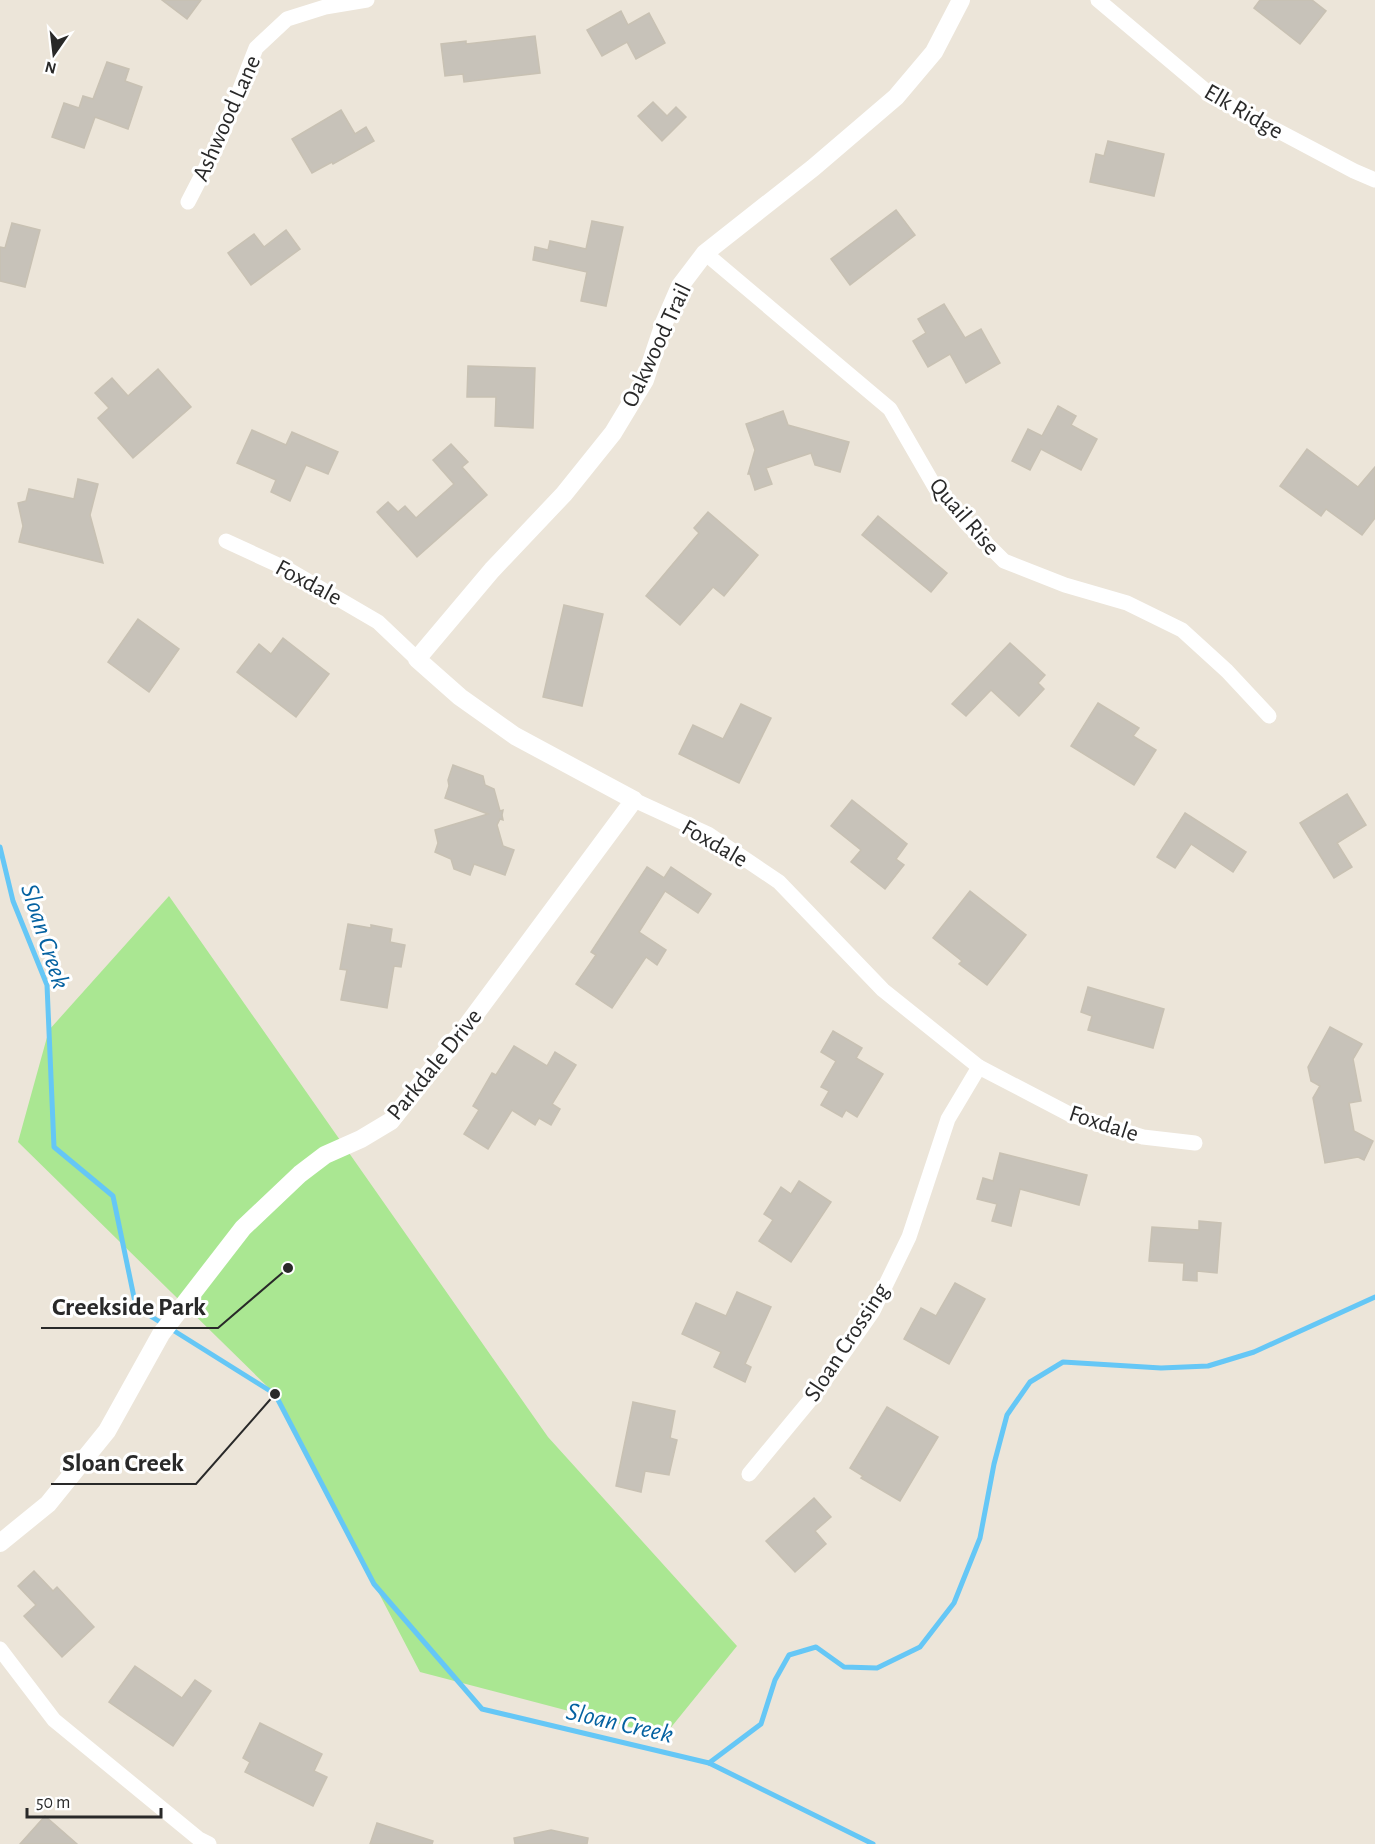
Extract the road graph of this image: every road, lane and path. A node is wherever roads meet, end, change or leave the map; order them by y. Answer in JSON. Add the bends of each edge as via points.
{"nodes":[{"id":1,"x":367,"y":0,"type":"edge"},
{"id":2,"x":961,"y":0,"type":"edge"},
{"id":3,"x":1098,"y":0,"type":"edge"},
{"id":4,"x":1375,"y":180,"type":"edge"},
{"id":5,"x":188,"y":202,"type":"dead end"},
{"id":6,"x":705,"y":253,"type":"junction"},
{"id":7,"x":226,"y":540,"type":"dead end"},
{"id":8,"x":417,"y":659,"type":"junction"},
{"id":9,"x":1269,"y":716,"type":"dead end"},
{"id":10,"x":634,"y":800,"type":"junction"},
{"id":11,"x":979,"y":1067,"type":"junction"},
{"id":12,"x":1195,"y":1143,"type":"dead end"},
{"id":13,"x":749,"y":1474,"type":"dead end"},
{"id":14,"x":0,"y":1543,"type":"edge"},
{"id":15,"x":0,"y":1649,"type":"edge"},
{"id":16,"x":209,"y":1844,"type":"edge"}],
"edges":[{"from":1,"to":5,"type":"street","name":"Ashwood Lane","via":[[287,19],[256,48],[220,140]]},
{"from":2,"to":6,"type":"street","name":"Oakwood Trail","via":[[934,52],[896,97]]},
{"from":3,"to":4,"type":"street","name":"Elk Ridge","via":[[1212,96]]},
{"from":6,"to":8,"type":"street","name":"Oakwood Trail","via":[[680,286],[645,380],[613,434]]},
{"from":6,"to":9,"type":"street","name":"Quail Rise","via":[[891,409],[935,487],[1004,561],[1065,585],[1127,603],[1182,630]]},
{"from":7,"to":8,"type":"street","name":"Foxdale","via":[[290,570],[378,622]]},
{"from":8,"to":10,"type":"street","name":"Foxdale","via":[[460,697],[515,736]]},
{"from":10,"to":11,"type":"street","name":"Foxdale","via":[[708,834],[779,882],[884,990]]},
{"from":10,"to":14,"type":"street","name":"Parkdale Drive","via":[[391,1121],[325,1155],[243,1228],[161,1334],[107,1431],[48,1504]]},
{"from":11,"to":12,"type":"street","name":"Foxdale","via":[[1071,1115],[1143,1137]]},
{"from":11,"to":13,"type":"street","name":"Sloan Crossing","via":[[948,1119],[909,1237],[873,1311],[816,1393]]},
{"from":15,"to":16,"type":"street","via":[[54,1720]]}]}
